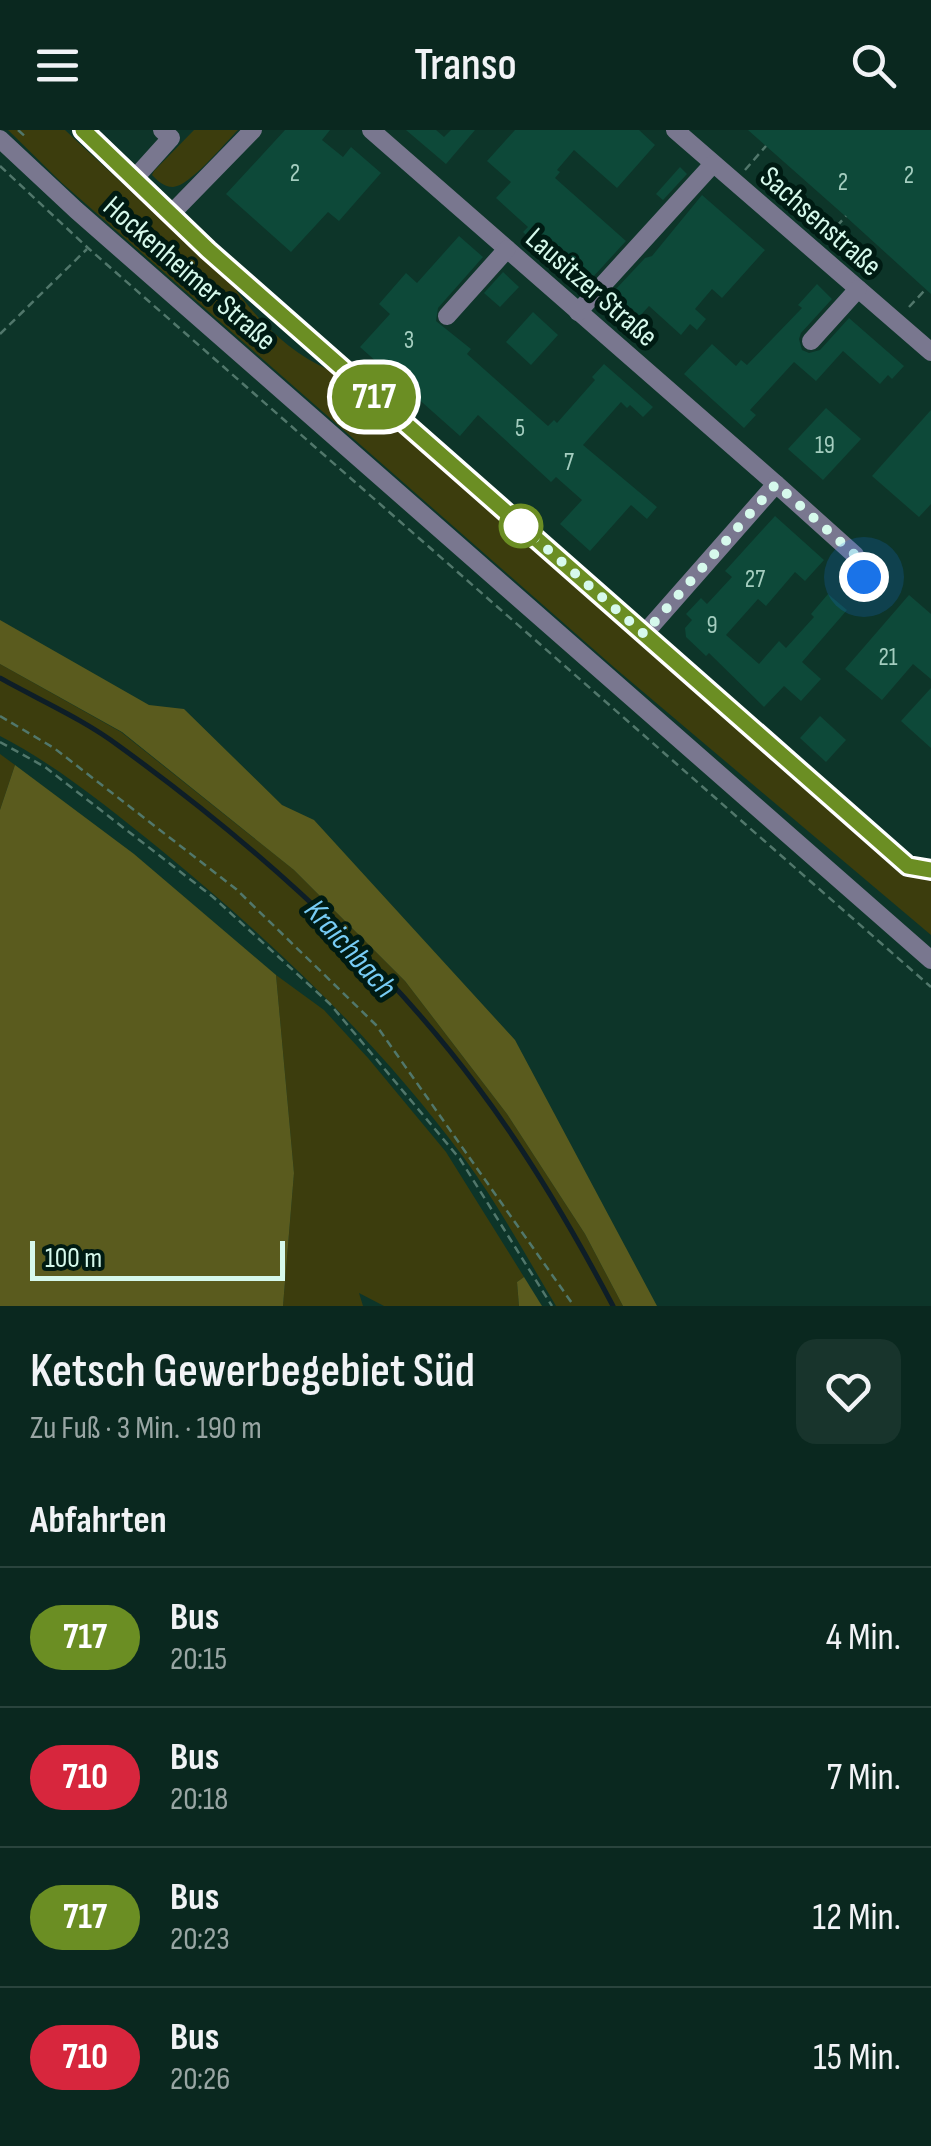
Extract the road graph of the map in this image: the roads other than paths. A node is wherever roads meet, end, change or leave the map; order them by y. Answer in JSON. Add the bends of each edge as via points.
{"nodes":[{"id":1,"x":83,"y":130,"type":"edge"},
{"id":2,"x":253,"y":130,"type":"edge"},
{"id":3,"x":372,"y":130,"type":"edge"},
{"id":4,"x":675,"y":130,"type":"edge"},
{"id":5,"x":171,"y":133,"type":"edge"},
{"id":6,"x":0,"y":139,"type":"edge"},
{"id":7,"x":714,"y":164,"type":"junction"},
{"id":8,"x":134,"y":178,"type":"junction"},
{"id":9,"x":172,"y":213,"type":"junction"},
{"id":10,"x":507,"y":249,"type":"junction"},
{"id":11,"x":858,"y":289,"type":"junction"},
{"id":12,"x":578,"y":312,"type":"junction"},
{"id":13,"x":447,"y":316,"type":"dead end"},
{"id":14,"x":811,"y":341,"type":"dead end"},
{"id":15,"x":931,"y":352,"type":"edge"},
{"id":16,"x":776,"y":484,"type":"junction"},
{"id":17,"x":864,"y":577,"type":"dead end"},
{"id":18,"x":644,"y":634,"type":"junction"},
{"id":19,"x":931,"y":870,"type":"edge"},
{"id":20,"x":931,"y":960,"type":"edge"}],
"edges":[{"from":1,"to":8,"type":"street","name":"Hockenheimer Straße"},
{"from":2,"to":9,"type":"street"},
{"from":3,"to":10,"type":"street","name":"Lausitzer Straße"},
{"from":4,"to":7,"type":"street","name":"Sachsenstraße"},
{"from":5,"to":8,"type":"street"},
{"from":6,"to":20,"type":"street","name":"Hockenheimer Straße"},
{"from":7,"to":11,"type":"street","name":"Sachsenstraße"},
{"from":7,"to":12,"type":"street"},
{"from":8,"to":9,"type":"street","name":"Hockenheimer Straße"},
{"from":9,"to":18,"type":"street","name":"Hockenheimer Straße"},
{"from":10,"to":12,"type":"street","name":"Lausitzer Straße"},
{"from":10,"to":13,"type":"street"},
{"from":11,"to":14,"type":"street"},
{"from":11,"to":15,"type":"street","name":"Sachsenstraße"},
{"from":12,"to":16,"type":"street","name":"Lausitzer Straße"},
{"from":16,"to":17,"type":"street","name":"Lausitzer Straße","via":[[855,555]]},
{"from":16,"to":18,"type":"street"},
{"from":18,"to":19,"type":"street","name":"Hockenheimer Straße","via":[[908,866]]}]}
